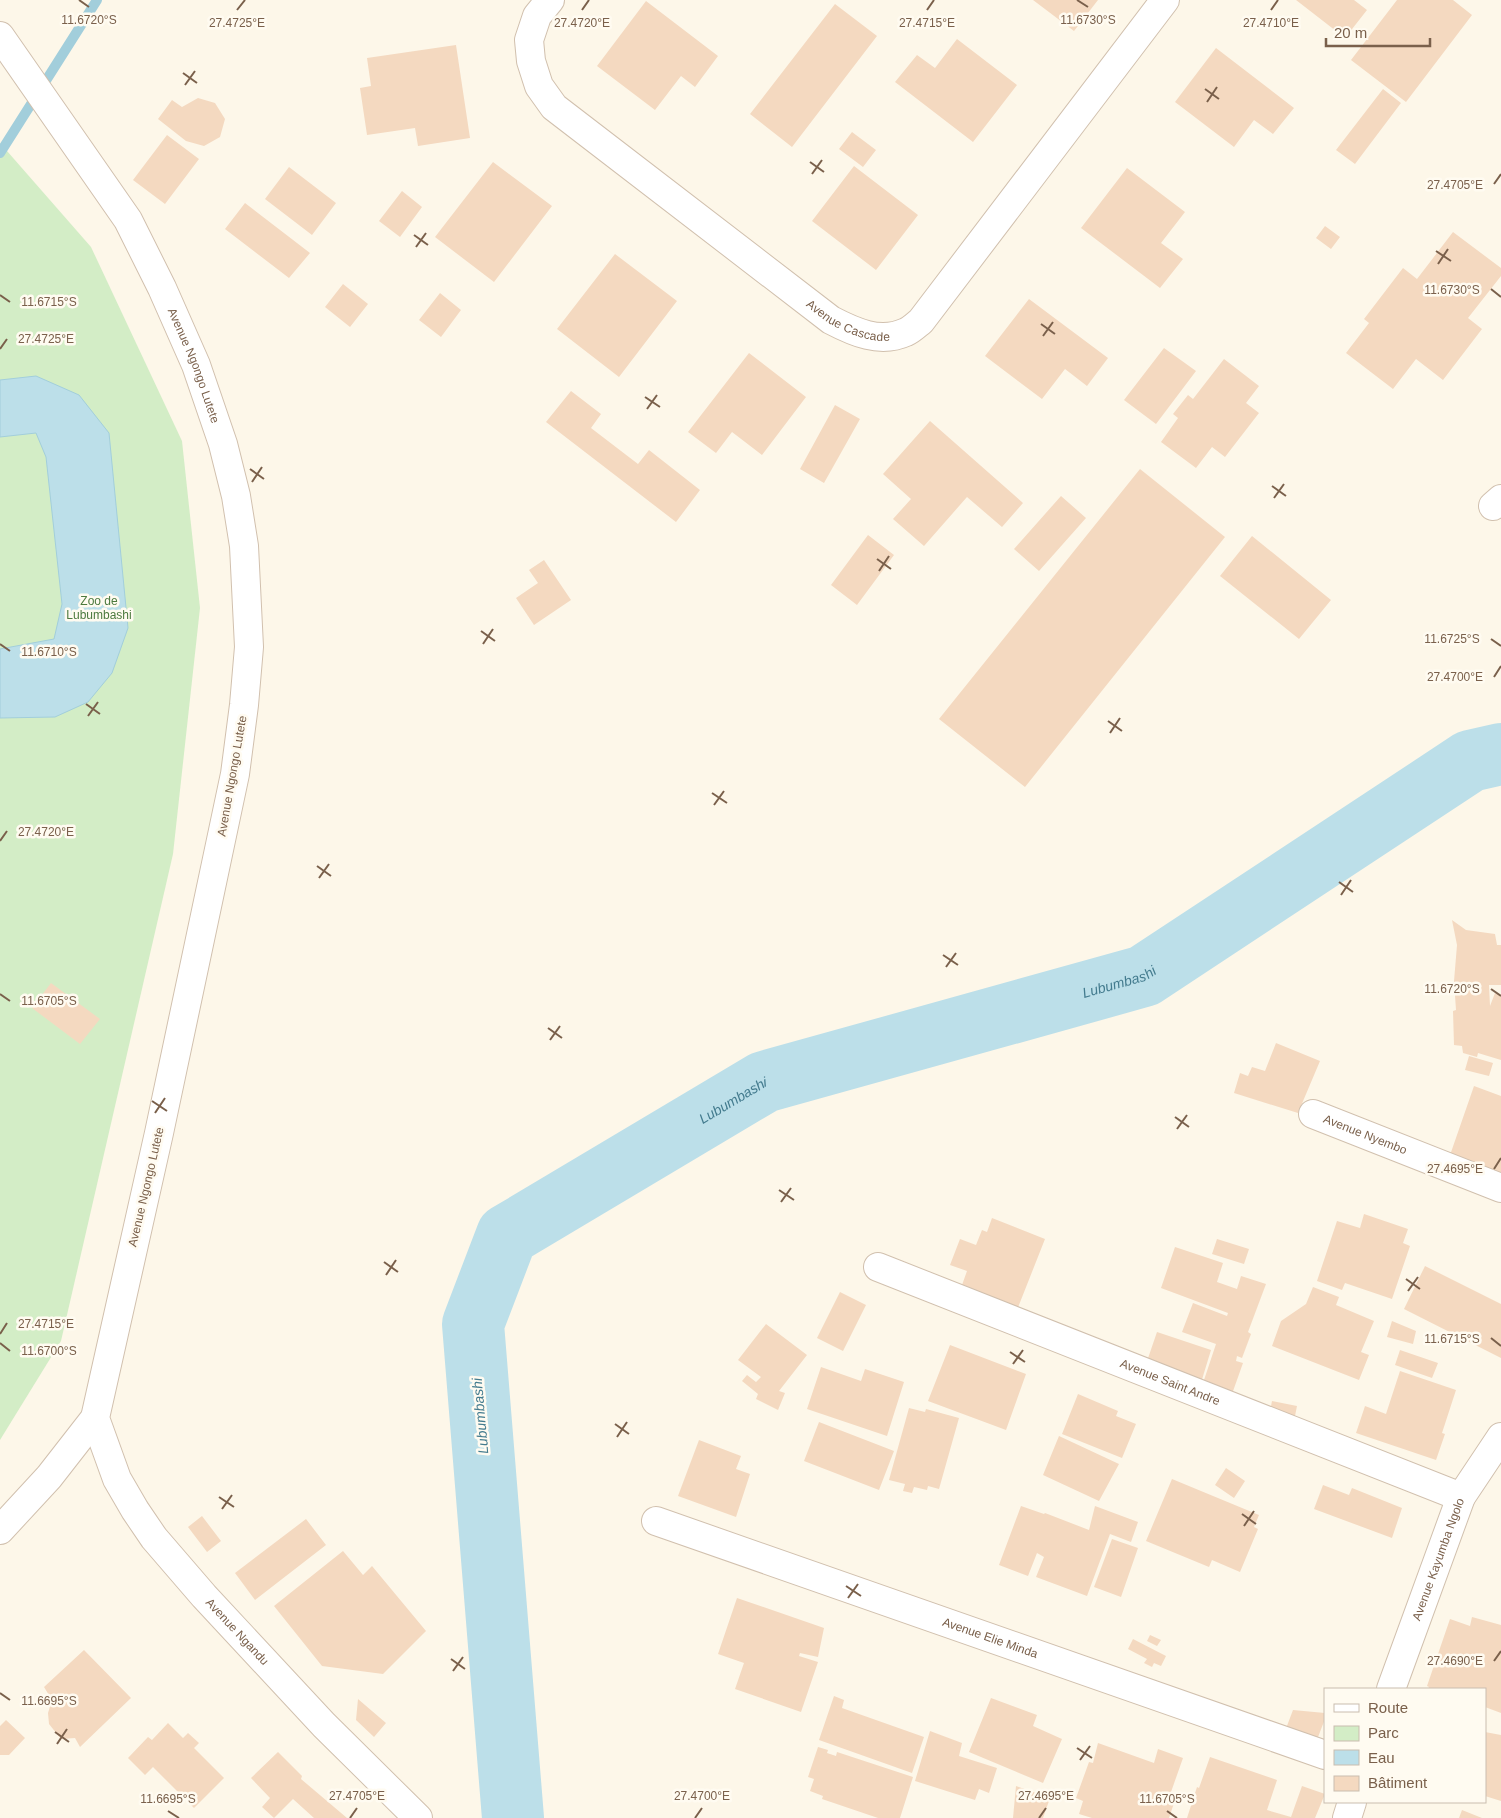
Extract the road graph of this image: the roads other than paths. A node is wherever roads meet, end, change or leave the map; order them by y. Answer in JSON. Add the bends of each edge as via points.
{"nodes":[{"id":1,"x":550,"y":0,"type":"edge"},
{"id":2,"x":1165,"y":0,"type":"edge"},
{"id":3,"x":0,"y":36,"type":"edge"},
{"id":4,"x":1314,"y":1114,"type":"dead end"},
{"id":5,"x":1501,"y":1188,"type":"edge"},
{"id":6,"x":878,"y":1267,"type":"dead end"},
{"id":7,"x":94,"y":1418,"type":"junction"},
{"id":8,"x":1501,"y":1437,"type":"edge"},
{"id":9,"x":1461,"y":1497,"type":"junction"},
{"id":10,"x":656,"y":1521,"type":"dead end"},
{"id":11,"x":0,"y":1530,"type":"edge"},
{"id":12,"x":1391,"y":1688,"type":"edge"},
{"id":13,"x":1324,"y":1755,"type":"edge"},
{"id":14,"x":418,"y":1818,"type":"edge"}],
"edges":[{"from":1,"to":2,"type":"street","name":"Avenue Cascade","via":[[538,16],[529,40],[531,62],[539,86],[554,107],[831,320],[851,331],[878,338],[907,332],[921,321]]},
{"from":3,"to":7,"type":"street","name":"Avenue Ngongo Lutete","via":[[128,220],[162,288],[196,365],[223,444],[244,546],[249,647],[235,774]]},
{"from":4,"to":5,"type":"street","name":"Avenue Nyembo"},
{"from":6,"to":9,"type":"street","name":"Avenue Saint Andre"},
{"from":7,"to":11,"type":"street","name":"Avenue Ngongo Lutete","via":[[49,1477]]},
{"from":7,"to":14,"type":"street","name":"Avenue Ngandu","via":[[118,1479],[154,1538],[317,1718]]},
{"from":8,"to":9,"type":"street","name":"Avenue Kayumba Ngolo"},
{"from":9,"to":12,"type":"street","name":"Avenue Kayumba Ngolo"},
{"from":10,"to":13,"type":"street","name":"Avenue Elie Minda"}]}
